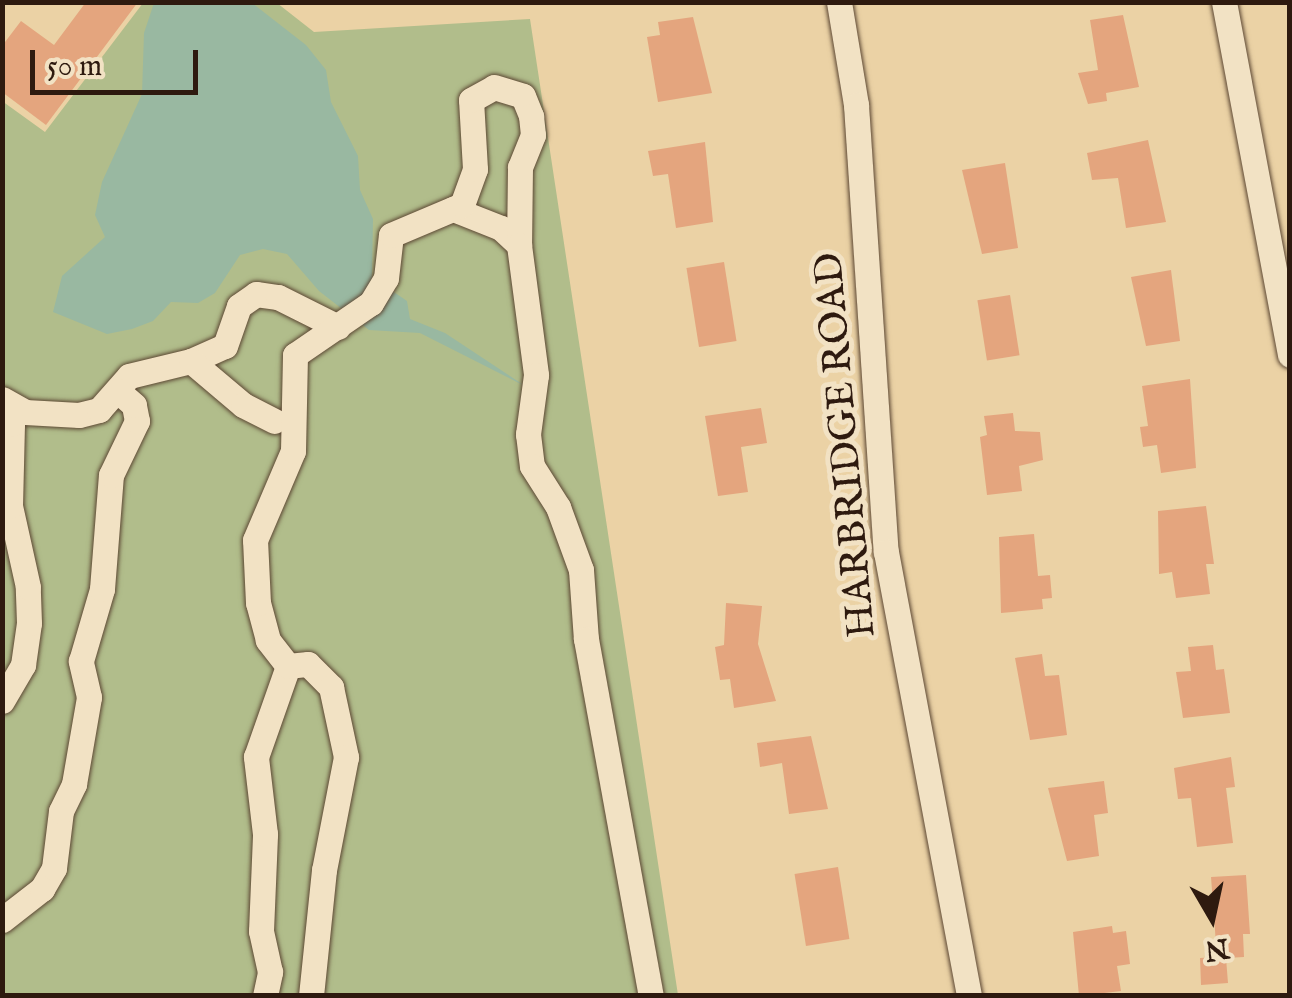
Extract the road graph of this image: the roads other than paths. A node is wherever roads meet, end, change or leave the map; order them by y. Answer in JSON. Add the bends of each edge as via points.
{"nodes":[{"id":1,"x":839,"y":2,"type":"edge"},
{"id":2,"x":1224,"y":2,"type":"edge"},
{"id":3,"x":453,"y":209,"type":"junction"},
{"id":4,"x":519,"y":246,"type":"junction"},
{"id":5,"x":344,"y":324,"type":"junction"},
{"id":6,"x":1290,"y":355,"type":"edge"},
{"id":7,"x":191,"y":361,"type":"junction"},
{"id":8,"x":118,"y":391,"type":"junction"},
{"id":9,"x":4,"y":400,"type":"edge"},
{"id":10,"x":285,"y":415,"type":"junction"},
{"id":11,"x":288,"y":666,"type":"junction"},
{"id":12,"x":2,"y":700,"type":"edge"},
{"id":13,"x":2,"y":920,"type":"edge"},
{"id":14,"x":265,"y":996,"type":"edge"},
{"id":15,"x":311,"y":996,"type":"edge"},
{"id":16,"x":651,"y":996,"type":"edge"},
{"id":17,"x":968,"y":996,"type":"edge"}],
"edges":[{"from":1,"to":17,"type":"street","name":"HARBRIDGE ROAD","via":[[860,153],[886,552]]},
{"from":2,"to":6,"type":"street"},
{"from":3,"to":4,"type":"street","via":[[501,228]]},
{"from":3,"to":4,"type":"street","via":[[470,192],[474,169],[470,100],[478,90],[512,89],[523,96],[534,135],[520,168]]},
{"from":3,"to":5,"type":"street","via":[[392,234],[386,278]]},
{"from":4,"to":16,"type":"street","via":[[536,374],[528,434],[532,466],[558,508],[581,570],[586,639]]},
{"from":5,"to":7,"type":"street","via":[[256,294],[239,306],[225,346]]},
{"from":5,"to":10,"type":"street","via":[[295,356]]},
{"from":7,"to":8,"type":"street","via":[[130,376]]},
{"from":7,"to":10,"type":"street","via":[[243,405]]},
{"from":8,"to":9,"type":"street","via":[[99,410],[79,415],[25,412]]},
{"from":8,"to":13,"type":"street","via":[[134,405],[137,422],[110,474],[102,589],[81,660],[90,697],[80,757],[61,810],[54,868],[42,889]]},
{"from":9,"to":12,"type":"street","via":[[12,424],[10,506],[29,624],[23,665]]},
{"from":10,"to":11,"type":"street","via":[[293,452],[255,540],[254,574],[268,640]]},
{"from":11,"to":14,"type":"street","via":[[256,757],[266,834]]},
{"from":11,"to":15,"type":"street","via":[[308,664],[331,687],[346,757],[324,870]]}]}
